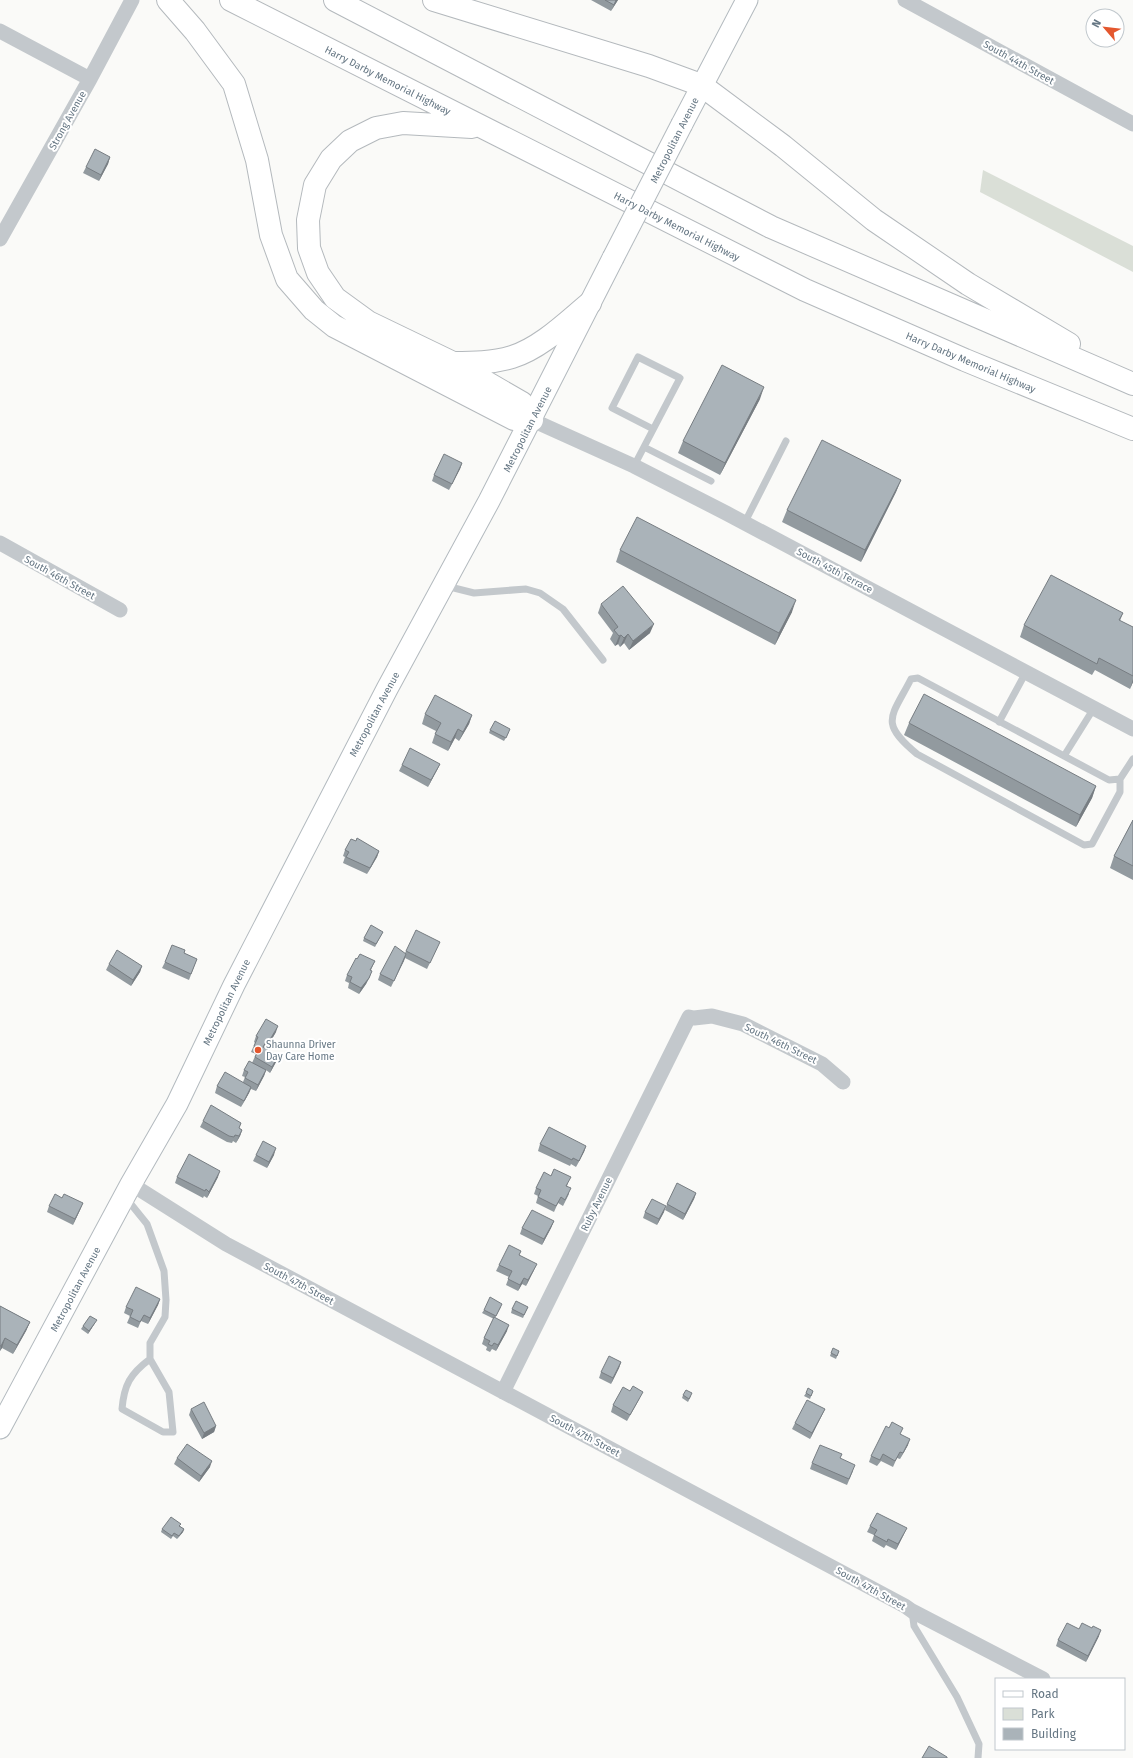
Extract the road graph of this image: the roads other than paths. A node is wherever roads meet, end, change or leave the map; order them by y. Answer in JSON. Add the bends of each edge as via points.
{"nodes":[{"id":1,"x":132,"y":0,"type":"edge"},
{"id":2,"x":168,"y":0,"type":"edge"},
{"id":3,"x":232,"y":0,"type":"edge"},
{"id":4,"x":335,"y":0,"type":"edge"},
{"id":5,"x":434,"y":0,"type":"edge"},
{"id":6,"x":747,"y":0,"type":"edge"},
{"id":7,"x":905,"y":0,"type":"edge"},
{"id":8,"x":0,"y":31,"type":"edge"},
{"id":9,"x":90,"y":79,"type":"junction"},
{"id":10,"x":701,"y":85,"type":"junction"},
{"id":11,"x":1133,"y":124,"type":"edge"},
{"id":12,"x":483,"y":128,"type":"junction"},
{"id":13,"x":1,"y":236,"type":"edge"},
{"id":14,"x":590,"y":303,"type":"junction"},
{"id":15,"x":453,"y":363,"type":"junction"},
{"id":16,"x":1133,"y":384,"type":"edge"},
{"id":17,"x":532,"y":420,"type":"junction"},
{"id":18,"x":653,"y":429,"type":"junction"},
{"id":19,"x":1133,"y":429,"type":"edge"},
{"id":20,"x":786,"y":441,"type":"dead end"},
{"id":21,"x":644,"y":447,"type":"junction"},
{"id":22,"x":634,"y":466,"type":"junction"},
{"id":23,"x":711,"y":481,"type":"dead end"},
{"id":24,"x":745,"y":522,"type":"junction"},
{"id":25,"x":0,"y":543,"type":"edge"},
{"id":26,"x":444,"y":585,"type":"junction"},
{"id":27,"x":120,"y":610,"type":"dead end"},
{"id":28,"x":603,"y":660,"type":"dead end"},
{"id":29,"x":1026,"y":672,"type":"junction"},
{"id":30,"x":1094,"y":708,"type":"junction"},
{"id":31,"x":999,"y":722,"type":"junction"},
{"id":32,"x":1133,"y":729,"type":"edge"},
{"id":33,"x":1064,"y":756,"type":"junction"},
{"id":34,"x":1133,"y":758,"type":"edge"},
{"id":35,"x":1120,"y":780,"type":"junction"},
{"id":36,"x":689,"y":1017,"type":"joint"},
{"id":37,"x":843,"y":1082,"type":"dead end"},
{"id":38,"x":128,"y":1190,"type":"junction"},
{"id":39,"x":150,"y":1359,"type":"junction"},
{"id":40,"x":503,"y":1392,"type":"junction"},
{"id":41,"x":0,"y":1428,"type":"edge"},
{"id":42,"x":912,"y":1611,"type":"junction"},
{"id":43,"x":1041,"y":1678,"type":"edge"},
{"id":44,"x":978,"y":1758,"type":"edge"}],
"edges":[{"from":1,"to":9,"type":"street","name":"Strong Avenue"},
{"from":2,"to":17,"type":"highway","via":[[195,31],[234,84],[257,160],[271,235],[287,279],[314,310],[334,326],[514,420]]},
{"from":3,"to":12,"type":"highway","name":"Harry Darby Memorial Highway"},
{"from":4,"to":16,"type":"highway","via":[[771,228]]},
{"from":5,"to":10,"type":"highway","via":[[649,66]]},
{"from":6,"to":10,"type":"main road","name":"Metropolitan Avenue"},
{"from":7,"to":11,"type":"street","name":"South 44th Street"},
{"from":8,"to":9,"type":"street"},
{"from":9,"to":13,"type":"street","name":"Strong Avenue"},
{"from":10,"to":14,"type":"main road","name":"Metropolitan Avenue","bridge":true},
{"from":10,"to":16,"type":"highway","via":[[874,220],[968,284]]},
{"from":12,"to":15,"type":"highway","via":[[403,123],[376,128],[350,141],[331,159],[315,185],[308,220],[309,248],[318,274],[335,298],[368,322]]},
{"from":12,"to":19,"type":"highway","name":"Harry Darby Memorial Highway","via":[[805,290],[965,360]]},
{"from":14,"to":15,"type":"highway","via":[[540,343],[513,357],[485,363]]},
{"from":14,"to":17,"type":"main road","name":"Metropolitan Avenue"},
{"from":15,"to":17,"type":"highway","via":[[522,403]]},
{"from":17,"to":22,"type":"street","name":"South 45th Terrace"},
{"from":17,"to":26,"type":"main road","name":"Metropolitan Avenue"},
{"from":18,"to":18,"type":"lane","via":[[680,378],[638,357],[612,408]]},
{"from":18,"to":21,"type":"lane"},
{"from":20,"to":24,"type":"lane"},
{"from":21,"to":22,"type":"lane"},
{"from":21,"to":23,"type":"lane"},
{"from":22,"to":24,"type":"street","name":"South 45th Terrace"},
{"from":24,"to":29,"type":"street","name":"South 45th Terrace"},
{"from":25,"to":27,"type":"street","name":"South 46th Street"},
{"from":26,"to":28,"type":"lane","via":[[474,593],[526,589],[540,593],[563,609]]},
{"from":26,"to":38,"type":"main road","name":"Metropolitan Avenue","via":[[387,689],[234,984],[177,1104]]},
{"from":29,"to":30,"type":"street","name":"South 45th Terrace"},
{"from":29,"to":31,"type":"lane"},
{"from":30,"to":32,"type":"street","name":"South 45th Terrace"},
{"from":30,"to":33,"type":"lane"},
{"from":31,"to":33,"type":"lane"},
{"from":31,"to":35,"type":"lane","via":[[918,678],[911,679],[892,717],[892,728],[900,740],[917,754],[1084,845],[1092,844],[1120,792]]},
{"from":33,"to":35,"type":"lane","via":[[1109,780]]},
{"from":34,"to":35,"type":"lane"},
{"from":36,"to":37,"type":"street","name":"South 46th Street","via":[[712,1016],[743,1024],[822,1064]]},
{"from":36,"to":40,"type":"street","name":"Ruby Avenue"},
{"from":38,"to":39,"type":"lane","via":[[147,1224],[164,1271],[165,1317],[150,1343]]},
{"from":38,"to":40,"type":"street","name":"South 47th Street"},
{"from":38,"to":41,"type":"main road","name":"Metropolitan Avenue"},
{"from":39,"to":39,"type":"lane","via":[[169,1392],[173,1432],[163,1432],[122,1409],[127,1384],[137,1369]]},
{"from":40,"to":42,"type":"street","name":"South 47th Street"},
{"from":42,"to":43,"type":"street","name":"South 47th Street"},
{"from":42,"to":44,"type":"lane","via":[[914,1626],[957,1698],[978,1744]]}]}
